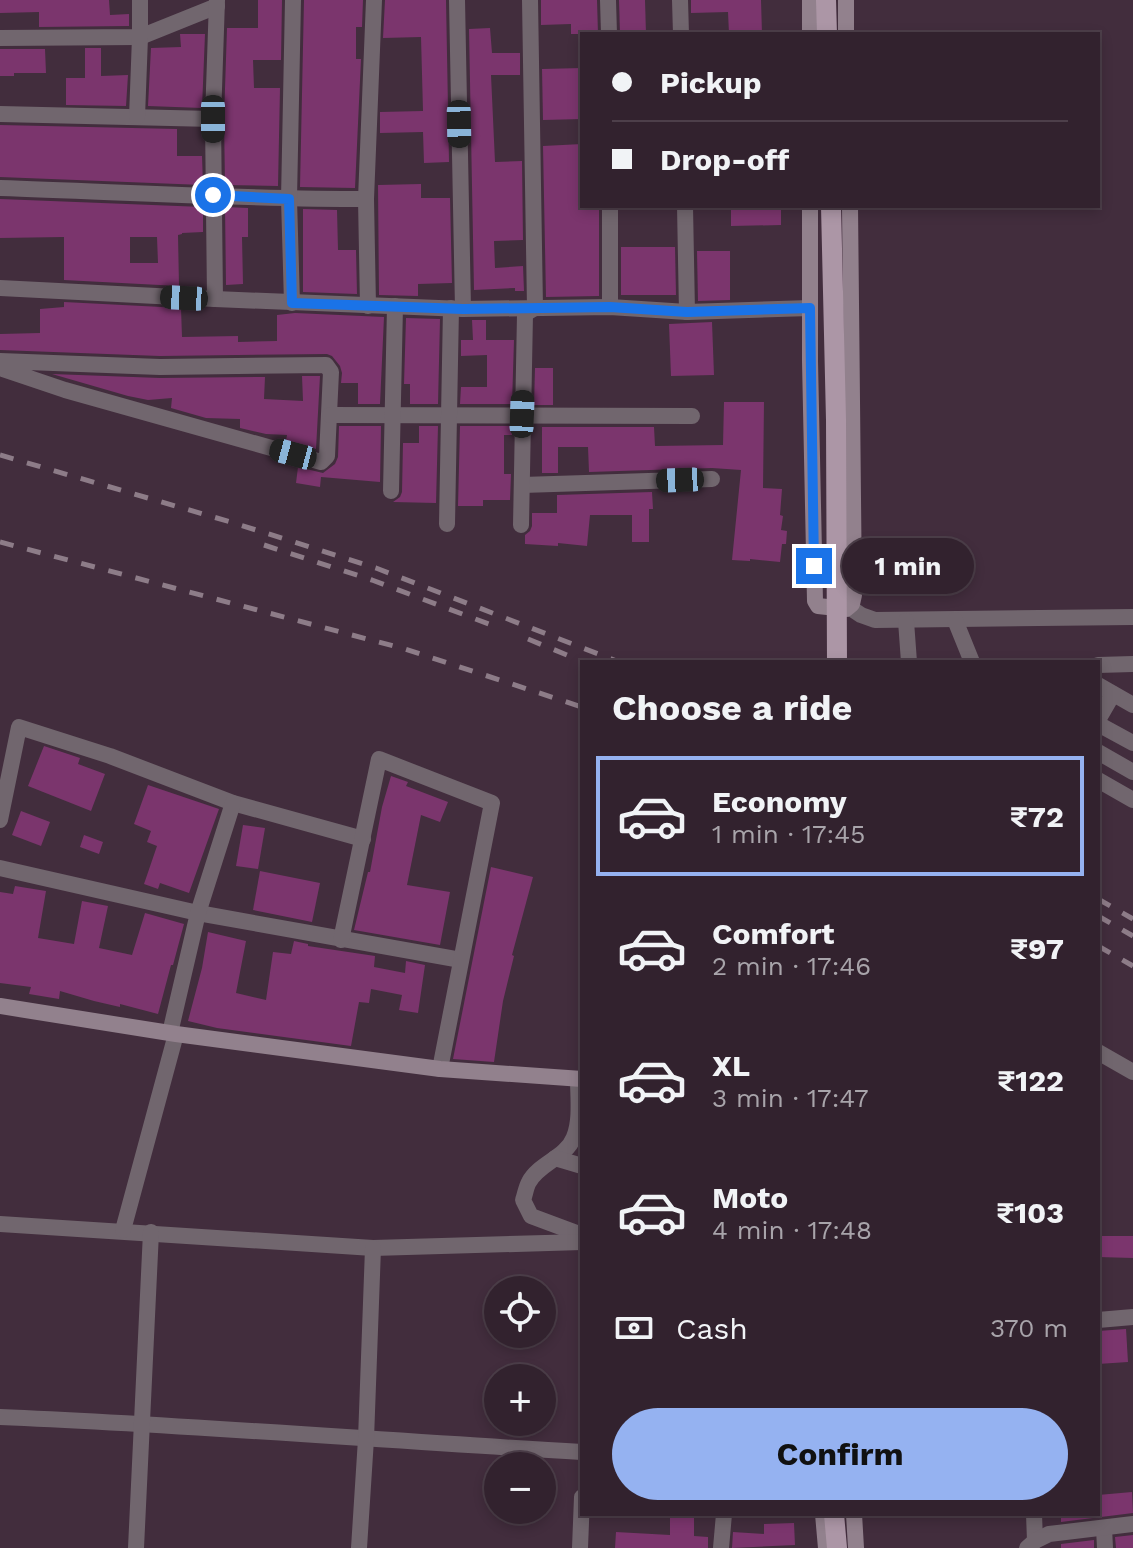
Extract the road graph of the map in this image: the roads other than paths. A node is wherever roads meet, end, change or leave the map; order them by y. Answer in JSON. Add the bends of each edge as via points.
{"nodes":[{"id":1,"x":140,"y":0,"type":"edge"},
{"id":2,"x":293,"y":0,"type":"edge"},
{"id":3,"x":374,"y":0,"type":"edge"},
{"id":4,"x":457,"y":0,"type":"edge"},
{"id":5,"x":530,"y":0,"type":"edge"},
{"id":6,"x":608,"y":0,"type":"edge"},
{"id":7,"x":680,"y":0,"type":"edge"},
{"id":8,"x":810,"y":0,"type":"edge"},
{"id":9,"x":826,"y":0,"type":"edge"},
{"id":10,"x":846,"y":0,"type":"edge"},
{"id":11,"x":217,"y":3,"type":"edge"},
{"id":12,"x":609,"y":32,"type":"edge"},
{"id":13,"x":681,"y":32,"type":"edge"},
{"id":14,"x":810,"y":32,"type":"edge"},
{"id":15,"x":827,"y":32,"type":"edge"},
{"id":16,"x":846,"y":32,"type":"edge"},
{"id":17,"x":140,"y":37,"type":"junction"},
{"id":18,"x":0,"y":38,"type":"edge"},
{"id":19,"x":0,"y":114,"type":"edge"},
{"id":20,"x":137,"y":117,"type":"junction"},
{"id":21,"x":213,"y":119,"type":"junction"},
{"id":22,"x":0,"y":188,"type":"edge"},
{"id":23,"x":213,"y":195,"type":"junction"},
{"id":24,"x":289,"y":199,"type":"junction"},
{"id":25,"x":366,"y":199,"type":"junction"},
{"id":26,"x":610,"y":208,"type":"edge"},
{"id":27,"x":685,"y":208,"type":"edge"},
{"id":28,"x":810,"y":208,"type":"edge"},
{"id":29,"x":831,"y":208,"type":"edge"},
{"id":30,"x":850,"y":208,"type":"edge"},
{"id":31,"x":0,"y":288,"type":"edge"},
{"id":32,"x":215,"y":299,"type":"junction"},
{"id":33,"x":292,"y":303,"type":"junction"},
{"id":34,"x":368,"y":306,"type":"junction"},
{"id":35,"x":395,"y":306,"type":"junction"},
{"id":36,"x":610,"y":307,"type":"junction"},
{"id":37,"x":457,"y":308,"type":"junction"},
{"id":38,"x":535,"y":308,"type":"junction"},
{"id":39,"x":810,"y":308,"type":"junction"},
{"id":40,"x":687,"y":312,"type":"junction"},
{"id":41,"x":0,"y":361,"type":"edge"},
{"id":42,"x":0,"y":368,"type":"edge"},
{"id":43,"x":392,"y":414,"type":"junction"},
{"id":44,"x":448,"y":414,"type":"junction"},
{"id":45,"x":522,"y":414,"type":"junction"},
{"id":46,"x":330,"y":415,"type":"junction"},
{"id":47,"x":692,"y":416,"type":"dead end"},
{"id":48,"x":712,"y":479,"type":"dead end"},
{"id":49,"x":522,"y":485,"type":"junction"},
{"id":50,"x":391,"y":491,"type":"dead end"},
{"id":51,"x":447,"y":524,"type":"dead end"},
{"id":52,"x":521,"y":525,"type":"dead end"},
{"id":53,"x":849,"y":607,"type":"junction"},
{"id":54,"x":1133,"y":617,"type":"edge"},
{"id":55,"x":955,"y":620,"type":"junction"},
{"id":56,"x":906,"y":621,"type":"junction"},
{"id":57,"x":837,"y":660,"type":"edge"},
{"id":58,"x":909,"y":660,"type":"edge"},
{"id":59,"x":971,"y":660,"type":"edge"},
{"id":60,"x":1100,"y":665,"type":"edge"},
{"id":61,"x":1130,"y":665,"type":"edge"},
{"id":62,"x":1100,"y":686,"type":"edge"},
{"id":63,"x":1113,"y":694,"type":"junction"},
{"id":64,"x":1133,"y":705,"type":"edge"},
{"id":65,"x":1100,"y":718,"type":"edge"},
{"id":66,"x":1100,"y":723,"type":"edge"},
{"id":67,"x":1133,"y":743,"type":"edge"},
{"id":68,"x":1100,"y":753,"type":"edge"},
{"id":69,"x":1133,"y":772,"type":"edge"},
{"id":70,"x":1100,"y":781,"type":"edge"},
{"id":71,"x":1133,"y":800,"type":"edge"},
{"id":72,"x":233,"y":803,"type":"junction"},
{"id":73,"x":0,"y":820,"type":"edge"},
{"id":74,"x":363,"y":839,"type":"junction"},
{"id":75,"x":0,"y":868,"type":"edge"},
{"id":76,"x":198,"y":913,"type":"junction"},
{"id":77,"x":341,"y":940,"type":"junction"},
{"id":78,"x":461,"y":960,"type":"junction"},
{"id":79,"x":0,"y":1006,"type":"edge"},
{"id":80,"x":173,"y":1034,"type":"junction"},
{"id":81,"x":1100,"y":1053,"type":"edge"},
{"id":82,"x":440,"y":1069,"type":"junction"},
{"id":83,"x":1133,"y":1072,"type":"edge"},
{"id":84,"x":580,"y":1079,"type":"edge"},
{"id":85,"x":555,"y":1158,"type":"junction"},
{"id":86,"x":580,"y":1165,"type":"edge"},
{"id":87,"x":0,"y":1224,"type":"edge"},
{"id":88,"x":123,"y":1230,"type":"junction"},
{"id":89,"x":151,"y":1232,"type":"junction"},
{"id":90,"x":580,"y":1234,"type":"edge"},
{"id":91,"x":580,"y":1242,"type":"edge"},
{"id":92,"x":373,"y":1248,"type":"junction"},
{"id":93,"x":1133,"y":1317,"type":"edge"},
{"id":94,"x":1100,"y":1320,"type":"edge"},
{"id":95,"x":0,"y":1417,"type":"edge"},
{"id":96,"x":142,"y":1423,"type":"junction"},
{"id":97,"x":366,"y":1439,"type":"junction"},
{"id":98,"x":580,"y":1452,"type":"edge"},
{"id":99,"x":581,"y":1516,"type":"edge"},
{"id":100,"x":724,"y":1516,"type":"edge"},
{"id":101,"x":823,"y":1516,"type":"edge"},
{"id":102,"x":834,"y":1516,"type":"edge"},
{"id":103,"x":854,"y":1516,"type":"edge"},
{"id":104,"x":1034,"y":1516,"type":"edge"},
{"id":105,"x":1133,"y":1524,"type":"edge"},
{"id":106,"x":1104,"y":1528,"type":"junction"},
{"id":107,"x":1031,"y":1545,"type":"edge"},
{"id":108,"x":136,"y":1548,"type":"edge"},
{"id":109,"x":359,"y":1548,"type":"edge"},
{"id":110,"x":580,"y":1548,"type":"edge"},
{"id":111,"x":721,"y":1548,"type":"edge"},
{"id":112,"x":826,"y":1548,"type":"edge"},
{"id":113,"x":837,"y":1548,"type":"edge"},
{"id":114,"x":856,"y":1548,"type":"edge"},
{"id":115,"x":1105,"y":1548,"type":"edge"}],
"edges":[{"from":1,"to":17,"type":"street"},
{"from":2,"to":24,"type":"street"},
{"from":3,"to":25,"type":"street"},
{"from":4,"to":37,"type":"street"},
{"from":5,"to":38,"type":"street"},
{"from":6,"to":12,"type":"street"},
{"from":7,"to":13,"type":"street"},
{"from":8,"to":14,"type":"street"},
{"from":9,"to":15,"type":"main road"},
{"from":10,"to":16,"type":"street"},
{"from":11,"to":17,"type":"street"},
{"from":11,"to":21,"type":"street"},
{"from":17,"to":18,"type":"street"},
{"from":17,"to":20,"type":"street"},
{"from":19,"to":20,"type":"street"},
{"from":20,"to":21,"type":"street"},
{"from":21,"to":23,"type":"street"},
{"from":22,"to":23,"type":"street"},
{"from":23,"to":24,"type":"street"},
{"from":23,"to":32,"type":"street"},
{"from":24,"to":25,"type":"street"},
{"from":24,"to":33,"type":"street"},
{"from":25,"to":34,"type":"street"},
{"from":26,"to":36,"type":"street"},
{"from":27,"to":40,"type":"street"},
{"from":28,"to":39,"type":"street"},
{"from":29,"to":57,"type":"main road","bridge":true},
{"from":30,"to":53,"type":"street","via":[[854,595]]},
{"from":31,"to":32,"type":"street"},
{"from":32,"to":33,"type":"street"},
{"from":33,"to":34,"type":"street"},
{"from":34,"to":35,"type":"street"},
{"from":35,"to":37,"type":"street"},
{"from":35,"to":43,"type":"street"},
{"from":36,"to":38,"type":"street"},
{"from":36,"to":40,"type":"street"},
{"from":37,"to":38,"type":"street"},
{"from":37,"to":44,"type":"street"},
{"from":38,"to":45,"type":"street","via":[[525,314]]},
{"from":39,"to":40,"type":"street"},
{"from":39,"to":53,"type":"street","via":[[815,601],[818,606]]},
{"from":41,"to":46,"type":"street","via":[[160,367],[326,365],[331,372]]},
{"from":42,"to":46,"type":"street","via":[[321,462],[327,456]]},
{"from":43,"to":44,"type":"street"},
{"from":43,"to":46,"type":"street"},
{"from":43,"to":50,"type":"street"},
{"from":44,"to":45,"type":"street"},
{"from":44,"to":51,"type":"street"},
{"from":45,"to":47,"type":"street"},
{"from":45,"to":49,"type":"street"},
{"from":48,"to":49,"type":"street"},
{"from":49,"to":52,"type":"street"},
{"from":53,"to":56,"type":"street","via":[[875,620]]},
{"from":54,"to":55,"type":"street"},
{"from":55,"to":56,"type":"street"},
{"from":55,"to":59,"type":"street"},
{"from":56,"to":58,"type":"street"},
{"from":60,"to":61,"type":"street"},
{"from":62,"to":63,"type":"street"},
{"from":63,"to":64,"type":"street"},
{"from":63,"to":65,"type":"street"},
{"from":66,"to":67,"type":"street"},
{"from":68,"to":69,"type":"street"},
{"from":70,"to":71,"type":"street"},
{"from":72,"to":73,"type":"street","via":[[19,727]]},
{"from":72,"to":74,"type":"street"},
{"from":72,"to":76,"type":"street"},
{"from":74,"to":77,"type":"street"},
{"from":74,"to":78,"type":"street","via":[[379,759],[492,803]]},
{"from":75,"to":76,"type":"street"},
{"from":76,"to":77,"type":"street"},
{"from":76,"to":80,"type":"street"},
{"from":77,"to":78,"type":"street"},
{"from":78,"to":82,"type":"street"},
{"from":79,"to":80,"type":"street"},
{"from":80,"to":82,"type":"street"},
{"from":80,"to":88,"type":"street"},
{"from":81,"to":83,"type":"street"},
{"from":82,"to":84,"type":"street"},
{"from":84,"to":85,"type":"street","via":[[575,1137]]},
{"from":85,"to":86,"type":"street"},
{"from":85,"to":90,"type":"street","via":[[529,1181],[523,1200],[531,1216]]},
{"from":87,"to":88,"type":"street"},
{"from":88,"to":89,"type":"street"},
{"from":89,"to":92,"type":"street"},
{"from":89,"to":96,"type":"street"},
{"from":91,"to":92,"type":"street"},
{"from":92,"to":97,"type":"street"},
{"from":93,"to":94,"type":"street"},
{"from":95,"to":96,"type":"street"},
{"from":96,"to":97,"type":"street"},
{"from":96,"to":108,"type":"street"},
{"from":97,"to":98,"type":"street"},
{"from":97,"to":109,"type":"street"},
{"from":99,"to":110,"type":"street"},
{"from":100,"to":111,"type":"street"},
{"from":101,"to":112,"type":"street"},
{"from":102,"to":113,"type":"main road"},
{"from":103,"to":114,"type":"street"},
{"from":104,"to":107,"type":"street"},
{"from":105,"to":106,"type":"street"},
{"from":106,"to":107,"type":"street","via":[[1049,1534]]},
{"from":106,"to":115,"type":"street"}]}
